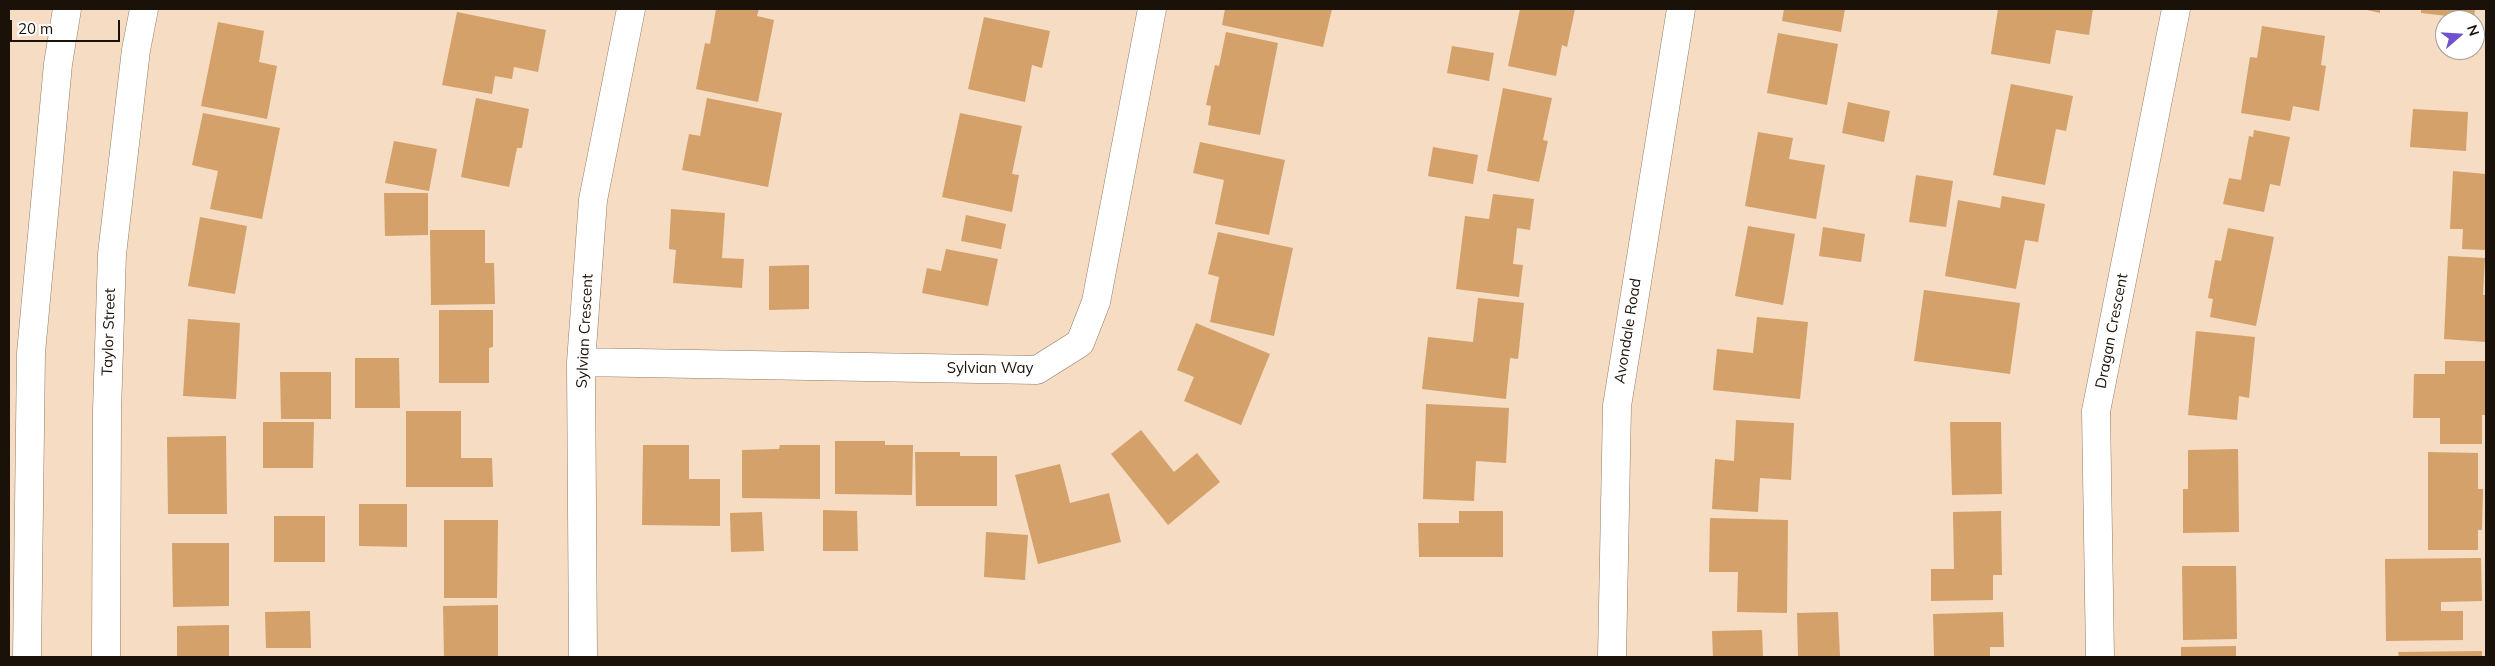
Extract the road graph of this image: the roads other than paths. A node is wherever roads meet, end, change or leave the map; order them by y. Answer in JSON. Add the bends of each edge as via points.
{"nodes":[{"id":1,"x":67,"y":9,"type":"edge"},
{"id":2,"x":144,"y":9,"type":"edge"},
{"id":3,"x":631,"y":9,"type":"edge"},
{"id":4,"x":1152,"y":9,"type":"edge"},
{"id":5,"x":1681,"y":9,"type":"edge"},
{"id":6,"x":2176,"y":9,"type":"edge"},
{"id":7,"x":581,"y":362,"type":"junction"},
{"id":8,"x":27,"y":657,"type":"edge"},
{"id":9,"x":106,"y":657,"type":"edge"},
{"id":10,"x":583,"y":657,"type":"edge"},
{"id":11,"x":1612,"y":657,"type":"edge"},
{"id":12,"x":2100,"y":657,"type":"edge"}],
"edges":[{"from":1,"to":8,"type":"street","via":[[58,64],[31,352]]},
{"from":2,"to":9,"type":"street","name":"Taylor Street","via":[[136,50],[112,254],[107,411]]},
{"from":3,"to":7,"type":"street","name":"Sylvian Crescent","via":[[593,200]]},
{"from":4,"to":7,"type":"street","name":"Sylvian Way","via":[[1096,302],[1080,343],[1037,370]]},
{"from":5,"to":11,"type":"street","name":"Avondale Road","via":[[1617,406]]},
{"from":6,"to":12,"type":"street","name":"Dragan Crescent","via":[[2096,411]]},
{"from":7,"to":10,"type":"street","name":"Sylvian Crescent"}]}
